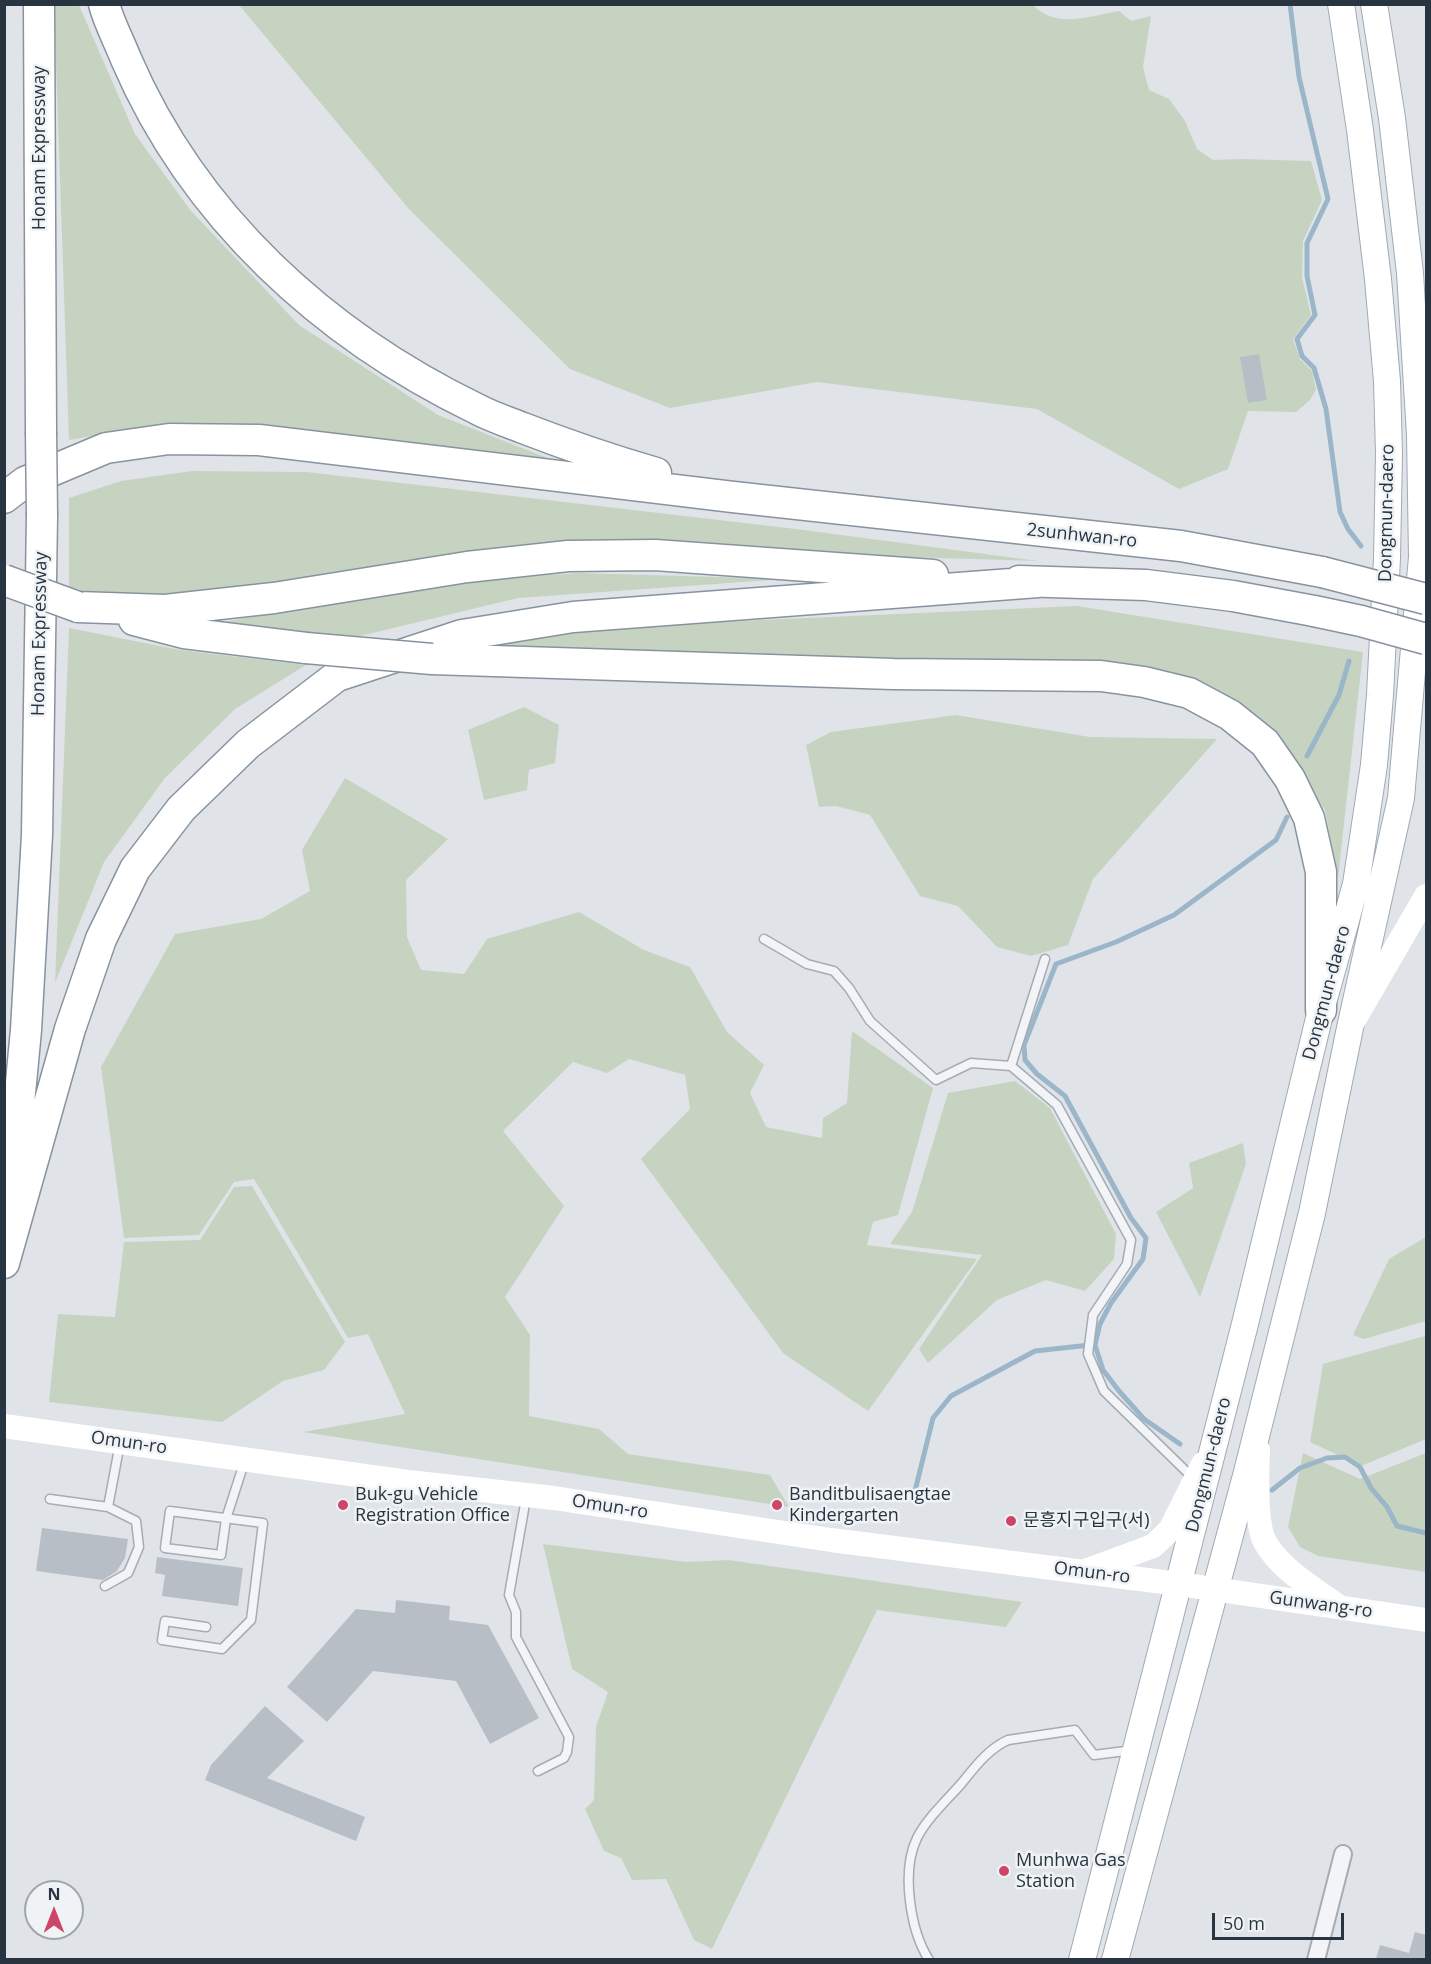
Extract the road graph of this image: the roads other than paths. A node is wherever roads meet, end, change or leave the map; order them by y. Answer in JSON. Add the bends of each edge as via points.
{"nodes":[{"id":1,"x":39,"y":4,"type":"edge"},
{"id":2,"x":104,"y":4,"type":"edge"},
{"id":3,"x":1341,"y":4,"type":"edge"},
{"id":4,"x":1374,"y":4,"type":"edge"},
{"id":5,"x":733,"y":497,"type":"junction"},
{"id":6,"x":4,"y":498,"type":"edge"},
{"id":7,"x":4,"y":580,"type":"edge"},
{"id":8,"x":1038,"y":582,"type":"junction"},
{"id":9,"x":1426,"y":600,"type":"edge"},
{"id":10,"x":78,"y":607,"type":"junction"},
{"id":11,"x":1426,"y":639,"type":"edge"},
{"id":12,"x":1426,"y":896,"type":"edge"},
{"id":13,"x":764,"y":939,"type":"dead end"},
{"id":14,"x":1045,"y":960,"type":"dead end"},
{"id":15,"x":1321,"y":1010,"type":"junction"},
{"id":16,"x":1350,"y":1028,"type":"junction"},
{"id":17,"x":1011,"y":1066,"type":"junction"},
{"id":18,"x":4,"y":1262,"type":"edge"},
{"id":19,"x":4,"y":1426,"type":"edge"},
{"id":20,"x":1258,"y":1429,"type":"junction"},
{"id":21,"x":1216,"y":1437,"type":"junction"},
{"id":22,"x":120,"y":1442,"type":"junction"},
{"id":23,"x":245,"y":1459,"type":"junction"},
{"id":24,"x":1195,"y":1480,"type":"junction"},
{"id":25,"x":527,"y":1495,"type":"junction"},
{"id":26,"x":50,"y":1499,"type":"dead end"},
{"id":27,"x":108,"y":1507,"type":"junction"},
{"id":28,"x":226,"y":1519,"type":"junction"},
{"id":29,"x":1083,"y":1572,"type":"junction"},
{"id":30,"x":1179,"y":1584,"type":"junction"},
{"id":31,"x":105,"y":1586,"type":"dead end"},
{"id":32,"x":1216,"y":1590,"type":"junction"},
{"id":33,"x":1342,"y":1609,"type":"junction"},
{"id":34,"x":1426,"y":1620,"type":"edge"},
{"id":35,"x":206,"y":1627,"type":"dead end"},
{"id":36,"x":1136,"y":1750,"type":"junction"},
{"id":37,"x":538,"y":1771,"type":"dead end"},
{"id":38,"x":1343,"y":1854,"type":"dead end"},
{"id":39,"x":929,"y":1959,"type":"edge"},
{"id":40,"x":1082,"y":1959,"type":"edge"},
{"id":41,"x":1115,"y":1959,"type":"edge"},
{"id":42,"x":1316,"y":1959,"type":"edge"}],
"edges":[{"from":1,"to":18,"type":"highway","name":"Honam Expressway","bridge":true,"via":[[42,516],[37,835],[26,1030]]},
{"from":2,"to":5,"type":"highway","via":[[138,87],[178,158],[226,220],[273,271],[329,319],[402,370],[478,410],[578,450]]},
{"from":3,"to":15,"type":"main road","name":"Dongmun-daero","via":[[1379,290],[1389,454],[1374,765],[1356,884]]},
{"from":4,"to":16,"type":"main road","name":"Dongmun-daero","via":[[1392,118],[1413,305],[1422,557],[1401,798]]},
{"from":5,"to":6,"type":"highway","via":[[259,440],[169,439],[106,448],[25,482]]},
{"from":5,"to":9,"type":"highway","name":"2sunhwan-ro","bridge":true,"via":[[1181,546],[1322,572]]},
{"from":7,"to":10,"type":"highway","bridge":true},
{"from":8,"to":10,"type":"highway","via":[[656,555],[579,556],[467,567],[274,598],[176,609]]},
{"from":8,"to":11,"type":"highway","bridge":true,"via":[[1146,585],[1233,596],[1361,621]]},
{"from":8,"to":18,"type":"highway","via":[[573,617],[462,635],[337,676],[248,744],[181,808],[135,869],[101,939],[70,1029]]},
{"from":10,"to":15,"type":"highway","bridge":true,"via":[[184,633],[432,659],[893,674],[1101,676],[1189,693],[1230,715],[1265,743],[1290,779],[1309,818],[1321,872]]},
{"from":12,"to":16,"type":"main road","name":"Dongmun-daero"},
{"from":13,"to":17,"type":"lane","via":[[807,964],[834,971],[870,1021],[936,1080],[971,1063]]},
{"from":14,"to":17,"type":"lane"},
{"from":15,"to":21,"type":"main road","name":"Dongmun-daero"},
{"from":16,"to":20,"type":"main road","name":"Dongmun-daero","via":[[1312,1213]]},
{"from":17,"to":24,"type":"lane","via":[[1057,1105],[1131,1240],[1128,1264],[1093,1315],[1088,1354],[1104,1390]]},
{"from":19,"to":22,"type":"main road","name":"Omun-ro"},
{"from":20,"to":32,"type":"main road","name":"Dongmun-daero"},
{"from":20,"to":33,"type":"main road","via":[[1257,1503],[1264,1541],[1285,1567]]},
{"from":21,"to":24,"type":"main road"},
{"from":21,"to":30,"type":"main road","name":"Dongmun-daero"},
{"from":22,"to":23,"type":"main road","name":"Omun-ro"},
{"from":22,"to":27,"type":"lane"},
{"from":23,"to":25,"type":"main road","name":"Omun-ro"},
{"from":23,"to":28,"type":"lane"},
{"from":24,"to":29,"type":"main road","via":[[1170,1530],[1153,1546]]},
{"from":25,"to":29,"type":"main road","name":"Omun-ro"},
{"from":25,"to":37,"type":"lane","via":[[509,1595],[516,1612],[516,1637],[569,1737],[564,1758]]},
{"from":26,"to":27,"type":"lane"},
{"from":27,"to":31,"type":"lane","via":[[136,1521],[139,1547],[128,1573]]},
{"from":28,"to":28,"type":"lane","via":[[221,1555],[165,1548],[170,1512]]},
{"from":28,"to":35,"type":"lane","via":[[263,1523],[251,1620],[222,1649],[162,1640],[165,1621]]},
{"from":29,"to":30,"type":"main road","name":"Omun-ro"},
{"from":30,"to":32,"type":"main road","name":"Omun-ro"},
{"from":30,"to":36,"type":"main road","name":"Dongmun-daero"},
{"from":32,"to":33,"type":"main road","name":"Gunwang-ro"},
{"from":32,"to":41,"type":"main road","name":"Dongmun-daero"},
{"from":33,"to":34,"type":"main road","name":"Gunwang-ro"},
{"from":36,"to":39,"type":"lane","via":[[1094,1755],[1075,1730],[1008,1740],[982,1760],[932,1817],[914,1846],[912,1912],[921,1946]]},
{"from":36,"to":40,"type":"main road","name":"Dongmun-daero"},
{"from":38,"to":42,"type":"street"}]}
